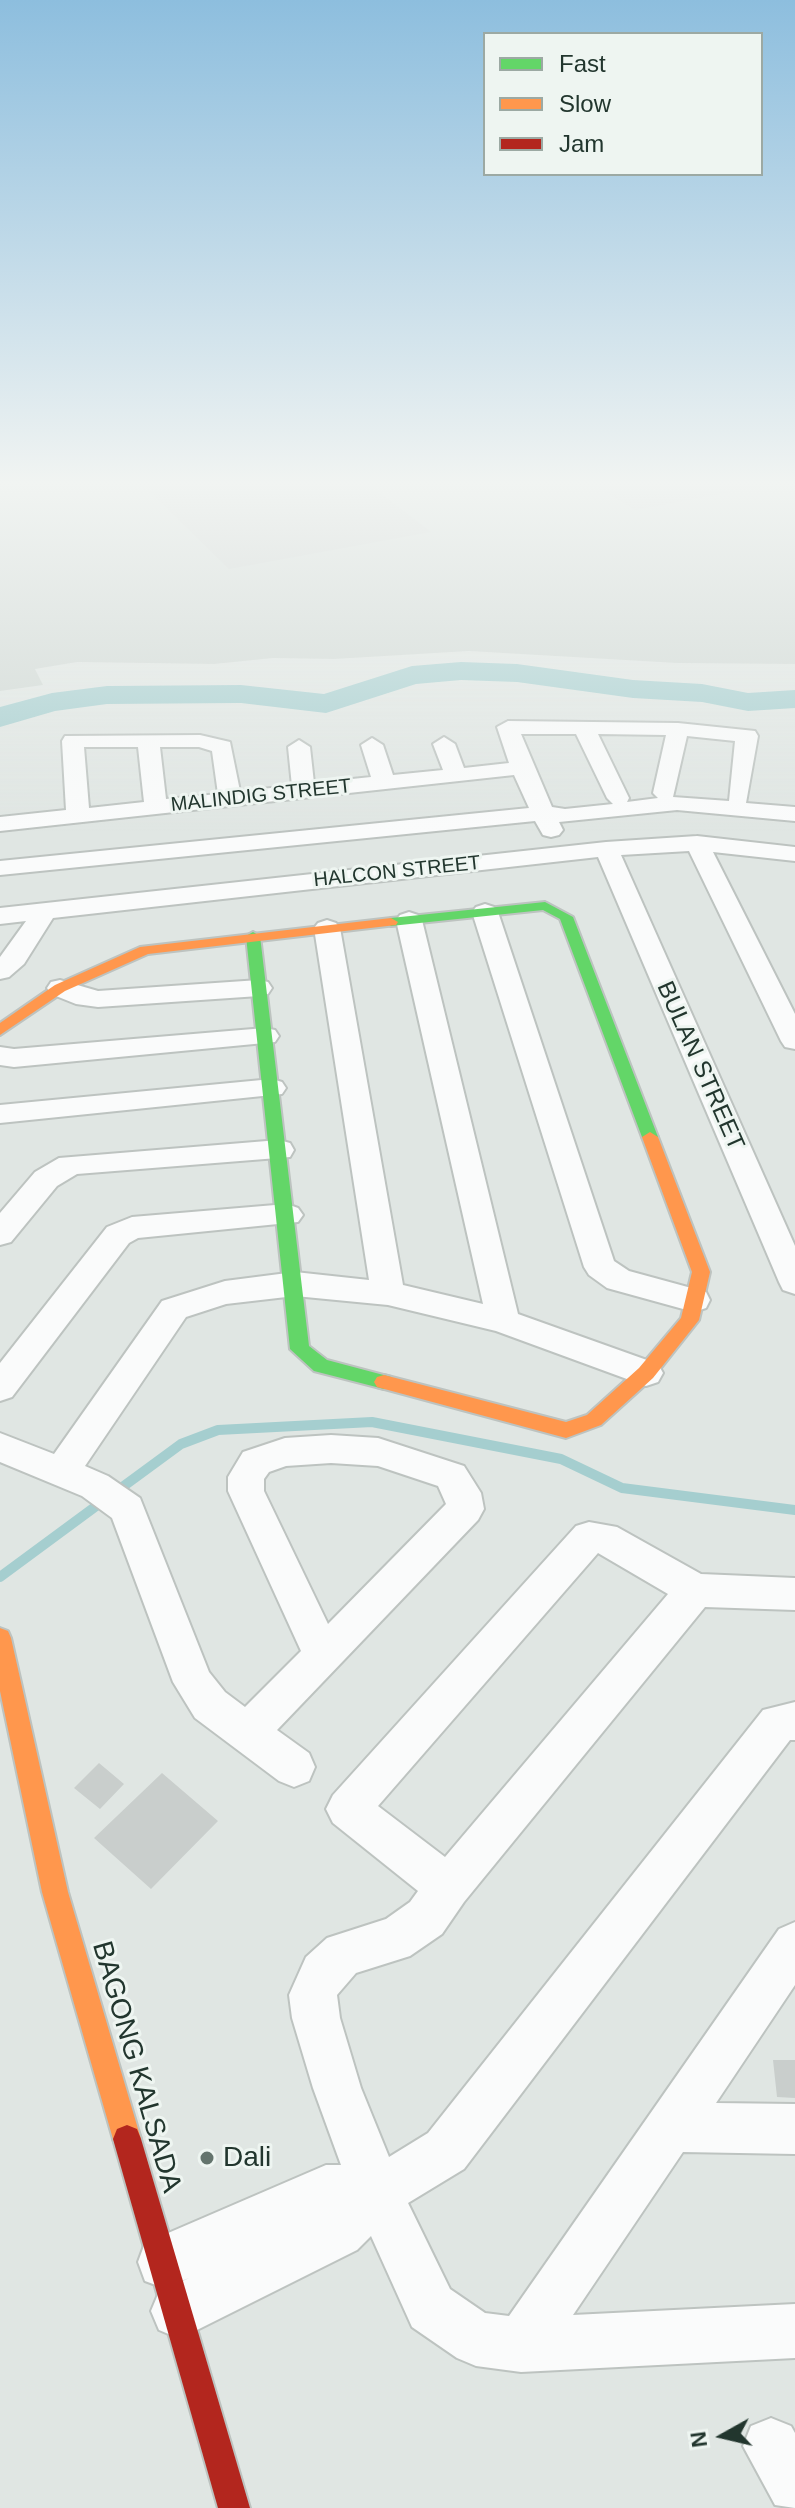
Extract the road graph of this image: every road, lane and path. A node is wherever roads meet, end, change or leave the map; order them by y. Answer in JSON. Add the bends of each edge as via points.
{"nodes":[{"id":1,"x":584,"y":728,"type":"junction"},
{"id":2,"x":678,"y":729,"type":"junction"},
{"id":3,"x":148,"y":740,"type":"junction"},
{"id":4,"x":444,"y":744,"type":"dead end"},
{"id":5,"x":372,"y":745,"type":"dead end"},
{"id":6,"x":299,"y":747,"type":"dead end"},
{"id":7,"x":522,"y":768,"type":"junction"},
{"id":8,"x":456,"y":775,"type":"junction"},
{"id":9,"x":384,"y":783,"type":"junction"},
{"id":10,"x":304,"y":791,"type":"junction"},
{"id":11,"x":664,"y":793,"type":"junction"},
{"id":12,"x":230,"y":798,"type":"junction"},
{"id":13,"x":618,"y":798,"type":"junction"},
{"id":14,"x":738,"y":798,"type":"junction"},
{"id":15,"x":795,"y":802,"type":"edge"},
{"id":16,"x":156,"y":807,"type":"junction"},
{"id":17,"x":544,"y":813,"type":"junction"},
{"id":18,"x":795,"y":814,"type":"edge"},
{"id":19,"x":78,"y":815,"type":"junction"},
{"id":20,"x":0,"y":824,"type":"edge"},
{"id":21,"x":697,"y":843,"type":"junction"},
{"id":22,"x":606,"y":849,"type":"junction"},
{"id":23,"x":562,"y":854,"type":"junction"},
{"id":24,"x":787,"y":860,"type":"edge"},
{"id":25,"x":0,"y":868,"type":"edge"},
{"id":26,"x":45,"y":911,"type":"junction"},
{"id":27,"x":485,"y":912,"type":"junction"},
{"id":28,"x":0,"y":916,"type":"edge"},
{"id":29,"x":409,"y":920,"type":"junction"},
{"id":30,"x":327,"y":928,"type":"junction"},
{"id":31,"x":253,"y":936,"type":"junction"},
{"id":32,"x":0,"y":971,"type":"edge"},
{"id":33,"x":60,"y":988,"type":"junction"},
{"id":34,"x":259,"y":988,"type":"junction"},
{"id":35,"x":0,"y":1030,"type":"edge"},
{"id":36,"x":265,"y":1036,"type":"junction"},
{"id":37,"x":795,"y":1041,"type":"edge"},
{"id":38,"x":0,"y":1056,"type":"edge"},
{"id":39,"x":272,"y":1088,"type":"junction"},
{"id":40,"x":0,"y":1114,"type":"edge"},
{"id":41,"x":279,"y":1150,"type":"junction"},
{"id":42,"x":287,"y":1215,"type":"junction"},
{"id":43,"x":0,"y":1234,"type":"edge"},
{"id":44,"x":792,"y":1263,"type":"edge"},
{"id":45,"x":295,"y":1284,"type":"junction"},
{"id":46,"x":388,"y":1293,"type":"junction"},
{"id":47,"x":694,"y":1300,"type":"junction"},
{"id":48,"x":503,"y":1321,"type":"junction"},
{"id":49,"x":646,"y":1373,"type":"junction"},
{"id":50,"x":0,"y":1388,"type":"edge"},
{"id":51,"x":0,"y":1447,"type":"edge"},
{"id":52,"x":78,"y":1479,"type":"junction"},
{"id":53,"x":695,"y":1590,"type":"junction"},
{"id":54,"x":795,"y":1594,"type":"edge"},
{"id":55,"x":0,"y":1638,"type":"edge"},
{"id":56,"x":323,"y":1656,"type":"junction"},
{"id":57,"x":795,"y":1721,"type":"edge"},
{"id":58,"x":247,"y":1732,"type":"junction"},
{"id":59,"x":294,"y":1767,"type":"dead end"},
{"id":60,"x":448,"y":1887,"type":"junction"},
{"id":61,"x":788,"y":1965,"type":"edge"},
{"id":62,"x":670,"y":2127,"type":"junction"},
{"id":63,"x":795,"y":2129,"type":"edge"},
{"id":64,"x":377,"y":2193,"type":"junction"},
{"id":65,"x":164,"y":2262,"type":"junction"},
{"id":66,"x":178,"y":2311,"type":"junction"},
{"id":67,"x":795,"y":2331,"type":"edge"},
{"id":68,"x":521,"y":2345,"type":"junction"},
{"id":69,"x":234,"y":2508,"type":"edge"}],
"edges":[{"from":1,"to":2,"type":"street"},
{"from":1,"to":7,"type":"street","via":[[508,727]]},
{"from":1,"to":13,"type":"street"},
{"from":2,"to":11,"type":"street"},
{"from":2,"to":14,"type":"street","via":[[747,736]]},
{"from":3,"to":12,"type":"street","via":[[222,747]]},
{"from":3,"to":16,"type":"street"},
{"from":3,"to":19,"type":"street","via":[[73,741]]},
{"from":4,"to":8,"type":"street"},
{"from":5,"to":9,"type":"street"},
{"from":6,"to":10,"type":"street"},
{"from":7,"to":8,"type":"street","name":"MALINDIG STREET"},
{"from":7,"to":17,"type":"street"},
{"from":8,"to":9,"type":"street","name":"MALINDIG STREET"},
{"from":9,"to":10,"type":"street","name":"MALINDIG STREET"},
{"from":10,"to":12,"type":"street","name":"MALINDIG STREET"},
{"from":11,"to":13,"type":"street"},
{"from":11,"to":14,"type":"street"},
{"from":12,"to":16,"type":"street","name":"MALINDIG STREET"},
{"from":13,"to":17,"type":"street","via":[[559,804]]},
{"from":14,"to":15,"type":"street"},
{"from":16,"to":19,"type":"street","name":"MALINDIG STREET"},
{"from":17,"to":18,"type":"street","via":[[565,816],[677,803]]},
{"from":17,"to":23,"type":"street"},
{"from":17,"to":25,"type":"street"},
{"from":19,"to":20,"type":"street","name":"MALINDIG STREET"},
{"from":21,"to":22,"type":"street","name":"HALCON STREET"},
{"from":21,"to":24,"type":"street","name":"HALCON STREET"},
{"from":21,"to":37,"type":"street"},
{"from":22,"to":23,"type":"street","name":"HALCON STREET"},
{"from":22,"to":44,"type":"street","name":"BULAN STREET"},
{"from":23,"to":26,"type":"street","name":"HALCON STREET"},
{"from":26,"to":28,"type":"street","name":"HALCON STREET"},
{"from":26,"to":32,"type":"street","via":[[15,958]]},
{"from":27,"to":29,"type":"street"},
{"from":27,"to":47,"type":"street","via":[[600,1267],[618,1280]]},
{"from":27,"to":47,"type":"street","via":[[545,906],[566,917],[701,1272]]},
{"from":29,"to":30,"type":"street"},
{"from":29,"to":48,"type":"street"},
{"from":30,"to":31,"type":"street"},
{"from":30,"to":46,"type":"street"},
{"from":31,"to":33,"type":"street","via":[[145,950]]},
{"from":31,"to":34,"type":"street"},
{"from":33,"to":34,"type":"street","via":[[98,999]]},
{"from":33,"to":35,"type":"street"},
{"from":34,"to":36,"type":"street"},
{"from":36,"to":38,"type":"street"},
{"from":36,"to":39,"type":"street"},
{"from":39,"to":40,"type":"street"},
{"from":39,"to":41,"type":"street"},
{"from":41,"to":42,"type":"street"},
{"from":41,"to":43,"type":"street","via":[[70,1165],[46,1179]]},
{"from":42,"to":45,"type":"street"},
{"from":42,"to":50,"type":"street","via":[[132,1228],[118,1235]]},
{"from":45,"to":46,"type":"street"},
{"from":45,"to":49,"type":"street","via":[[300,1349],[321,1366],[566,1430],[594,1420]]},
{"from":45,"to":52,"type":"street","via":[[225,1293],[174,1309]]},
{"from":46,"to":48,"type":"street"},
{"from":47,"to":49,"type":"street","via":[[690,1320]]},
{"from":48,"to":49,"type":"street"},
{"from":51,"to":52,"type":"street"},
{"from":52,"to":58,"type":"street","via":[[127,1509],[193,1682],[210,1705]]},
{"from":53,"to":54,"type":"street"},
{"from":53,"to":60,"type":"street"},
{"from":53,"to":60,"type":"street","via":[[604,1538],[589,1537],[348,1809]]},
{"from":55,"to":65,"type":"street","name":"BAGONG KALSADA","via":[[55,1892]]},
{"from":56,"to":56,"type":"street","via":[[465,1509],[463,1493],[451,1476],[378,1452],[285,1452],[256,1462],[246,1477],[246,1491]]},
{"from":56,"to":58,"type":"street"},
{"from":57,"to":64,"type":"street","via":[[778,1723],[446,2151]]},
{"from":58,"to":59,"type":"street"},
{"from":60,"to":64,"type":"street","via":[[412,1930],[343,1954],[322,1973],[313,1995],[337,2088]]},
{"from":61,"to":62,"type":"street"},
{"from":62,"to":63,"type":"street"},
{"from":62,"to":68,"type":"street"},
{"from":64,"to":65,"type":"street","via":[[326,2190]]},
{"from":64,"to":66,"type":"street","via":[[339,2232]]},
{"from":64,"to":68,"type":"street","via":[[431,2308],[476,2339]]},
{"from":65,"to":66,"type":"street","name":"BAGONG KALSADA"},
{"from":66,"to":69,"type":"street","name":"BAGONG KALSADA"},
{"from":67,"to":68,"type":"street"}]}
